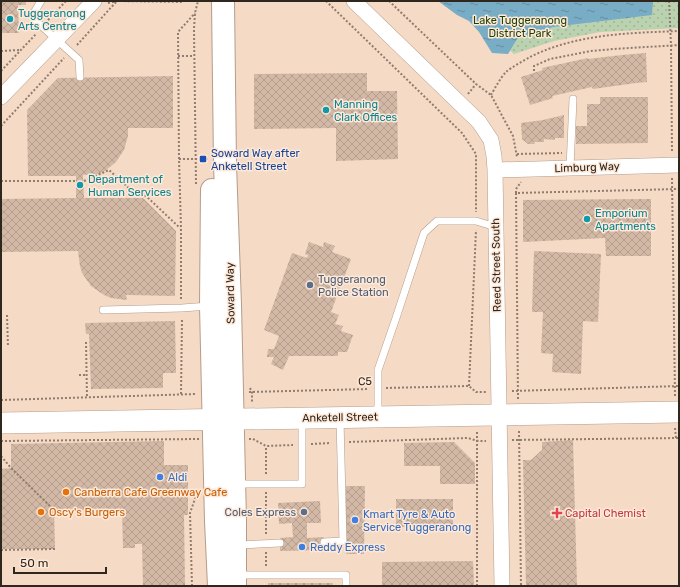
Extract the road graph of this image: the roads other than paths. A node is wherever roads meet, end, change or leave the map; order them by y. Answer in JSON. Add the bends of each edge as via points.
{"nodes":[{"id":1,"x":41,"y":1,"type":"edge"},
{"id":2,"x":222,"y":1,"type":"edge"},
{"id":3,"x":354,"y":1,"type":"edge"},
{"id":4,"x":91,"y":2,"type":"edge"},
{"id":5,"x":203,"y":7,"type":"edge"},
{"id":6,"x":56,"y":40,"type":"junction"},
{"id":7,"x":80,"y":77,"type":"dead end"},
{"id":8,"x":1,"y":97,"type":"edge"},
{"id":9,"x":573,"y":99,"type":"dead end"},
{"id":10,"x":675,"y":165,"type":"edge"},
{"id":11,"x":570,"y":168,"type":"junction"},
{"id":12,"x":495,"y":170,"type":"junction"},
{"id":13,"x":496,"y":227,"type":"junction"},
{"id":14,"x":221,"y":306,"type":"junction"},
{"id":15,"x":104,"y":310,"type":"dead end"},
{"id":16,"x":677,"y":412,"type":"edge"},
{"id":17,"x":499,"y":415,"type":"junction"},
{"id":18,"x":340,"y":417,"type":"junction"},
{"id":19,"x":378,"y":417,"type":"junction"},
{"id":20,"x":302,"y":418,"type":"junction"},
{"id":21,"x":223,"y":419,"type":"junction"},
{"id":22,"x":1,"y":423,"type":"edge"},
{"id":23,"x":234,"y":484,"type":"junction"},
{"id":24,"x":324,"y":542,"type":"dead end"},
{"id":25,"x":280,"y":544,"type":"dead end"},
{"id":26,"x":226,"y":545,"type":"junction"},
{"id":27,"x":227,"y":579,"type":"edge"},
{"id":28,"x":346,"y":586,"type":"edge"},
{"id":29,"x":502,"y":586,"type":"edge"}],
"edges":[{"from":1,"to":6,"type":"lane","via":[[35,11],[36,21]]},
{"from":2,"to":14,"type":"main road","name":"Soward Way","via":[[225,164]]},
{"from":3,"to":12,"type":"street","name":"Reed Street South","via":[[479,122],[490,140]]},
{"from":4,"to":6,"type":"street"},
{"from":5,"to":14,"type":"main road","name":"Soward Way"},
{"from":6,"to":7,"type":"lane","via":[[79,60]]},
{"from":6,"to":8,"type":"street"},
{"from":9,"to":11,"type":"lane"},
{"from":10,"to":11,"type":"street","name":"Limburg Way"},
{"from":11,"to":12,"type":"street","name":"Limburg Way"},
{"from":12,"to":13,"type":"street","name":"Reed Street South"},
{"from":13,"to":17,"type":"street","name":"Reed Street South"},
{"from":13,"to":19,"type":"lane","via":[[476,221],[437,221],[424,233],[378,370]]},
{"from":14,"to":15,"type":"lane"},
{"from":14,"to":21,"type":"main road","name":"Soward Way"},
{"from":16,"to":17,"type":"street","name":"Anketell Street"},
{"from":17,"to":19,"type":"street","name":"Anketell Street"},
{"from":17,"to":29,"type":"street","name":"Reed Street South"},
{"from":18,"to":19,"type":"street","name":"Anketell Street"},
{"from":18,"to":20,"type":"street","name":"Anketell Street"},
{"from":18,"to":24,"type":"lane","via":[[343,541]]},
{"from":20,"to":21,"type":"street","name":"Anketell Street"},
{"from":20,"to":23,"type":"lane","via":[[302,484]]},
{"from":21,"to":22,"type":"street","name":"Anketell Street"},
{"from":21,"to":23,"type":"main road","name":"Soward Way"},
{"from":21,"to":26,"type":"main road","name":"Soward Way"},
{"from":23,"to":26,"type":"main road","name":"Soward Way"},
{"from":25,"to":26,"type":"lane"},
{"from":26,"to":27,"type":"main road","name":"Soward Way"},
{"from":27,"to":28,"type":"lane","via":[[266,575],[346,575]]}]}
